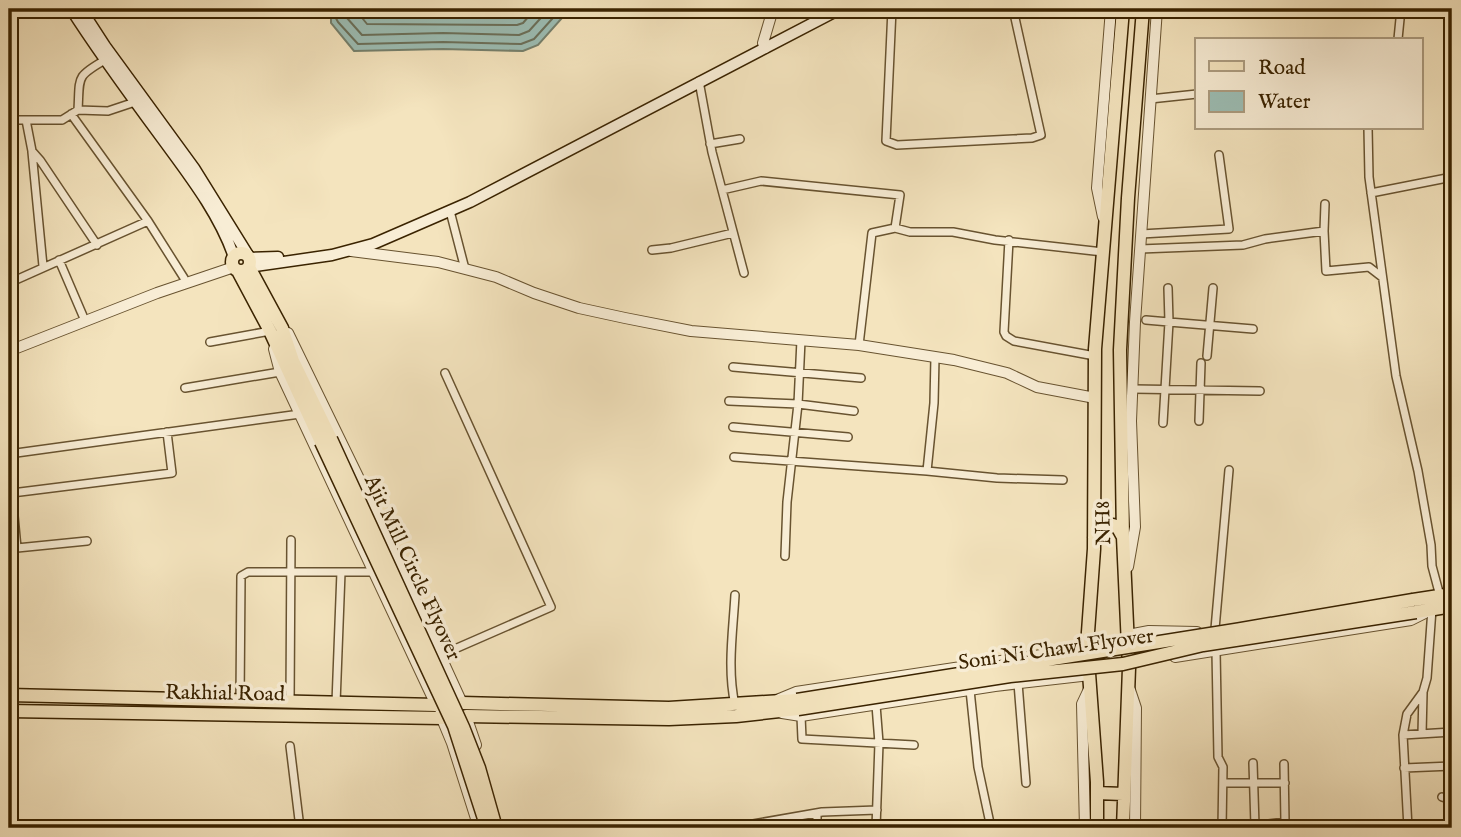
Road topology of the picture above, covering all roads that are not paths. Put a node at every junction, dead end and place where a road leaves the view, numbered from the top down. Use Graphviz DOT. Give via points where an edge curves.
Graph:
graph roads {
  1 [pos="71,9"];
  2 [pos="81,9"];
  3 [pos="773,9"];
  4 [pos="828,9"];
  5 [pos="839,9"];
  6 [pos="892,9"];
  7 [pos="1013,9"];
  8 [pos="1111,9"];
  9 [pos="1123,9"];
  10 [pos="1143,9"];
  11 [pos="1157,9"];
  12 [pos="1401,9"];
  13 [pos="1398,38"];
  14 [pos="764,45"];
  15 [pos="105,60"];
  16 [pos="699,81"];
  17 [pos="1195,93"];
  18 [pos="1150,99"];
  19 [pos="135,102"];
  20 [pos="74,112"];
  21 [pos="9,120"];
  22 [pos="26,120"];
  23 [pos="1368,130"];
  24 [pos="740,139"];
  25 [pos="710,144"];
  26 [pos="32,151"];
  27 [pos="1219,155"];
  28 [pos="1452,177"];
  29 [pos="722,190"];
  30 [pos="1371,192"];
  31 [pos="1325,204"];
  32 [pos="450,211"];
  33 [pos="1127,216"];
  34 [pos="1142,217"];
  35 [pos="148,221"];
  36 [pos="895,228"];
  37 [pos="1105,228"];
  38 [pos="1324,231"];
  39 [pos="733,233"];
  40 [pos="1141,234"];
  41 [pos="1009,240"];
  42 [pos="97,245"];
  43 [pos="346,249"];
  44 [pos="1140,249"];
  45 [pos="652,250"];
  46 [pos="1103,252"];
  47 [pos="60,260"];
  48 [pos="241,262"];
  49 [pos="43,266"];
  50 [pos="466,269"];
  51 [pos="744,274"];
  52 [pos="1382,277"];
  53 [pos="184,278"];
  54 [pos="9,283"];
  55 [pos="1168,288"];
  56 [pos="1213,288"];
  57 [pos="83,316"];
  58 [pos="1146,320"];
  59 [pos="1169,322"];
  60 [pos="1211,325"];
  61 [pos="1253,328"];
  62 [pos="276,329"];
  63 [pos="801,340"];
  64 [pos="211,342"];
  65 [pos="859,345"];
  66 [pos="9,348"];
  67 [pos="1096,356"];
  68 [pos="1207,356"];
  69 [pos="935,357"];
  70 [pos="1200,363"];
  71 [pos="733,367"];
  72 [pos="280,372"];
  73 [pos="445,373"];
  74 [pos="800,373"];
  75 [pos="861,378"];
  76 [pos="185,388"];
  77 [pos="1133,389"];
  78 [pos="1163,390"];
  79 [pos="1200,390"];
  80 [pos="1260,391"];
  81 [pos="1095,398"];
  82 [pos="729,401"];
  83 [pos="798,404"];
  84 [pos="855,411"];
  85 [pos="300,414"];
  86 [pos="1199,421"];
  87 [pos="1163,423"];
  88 [pos="733,427"];
  89 [pos="167,432"];
  90 [pos="796,432"];
  91 [pos="848,437"];
  92 [pos="326,441"];
  93 [pos="9,454"];
  94 [pos="734,457"];
  95 [pos="792,462"];
  96 [pos="9,463"];
  97 [pos="1229,470"];
  98 [pos="928,471"];
  99 [pos="1063,480"];
  100 [pos="12,493"];
  101 [pos="1094,537"];
  102 [pos="1123,537"];
  103 [pos="291,540"];
  104 [pos="87,541"];
  105 [pos="785,556"];
  106 [pos="292,572"];
  107 [pos="341,572"];
  108 [pos="374,572"];
  109 [pos="1126,579"];
  110 [pos="735,595"];
  111 [pos="1438,600"];
  112 [pos="1452,606"];
  113 [pos="1215,629"];
  114 [pos="1128,635"];
  115 [pos="1087,646"];
  116 [pos="1216,651"];
  117 [pos="441,655"];
  118 [pos="1129,668"];
  119 [pos="1090,681"];
  120 [pos="1018,683"];
  121 [pos="1128,683"];
  122 [pos="970,690"];
  123 [pos="1423,692"];
  124 [pos="9,695"];
  125 [pos="240,701"];
  126 [pos="289,702"];
  127 [pos="336,703"];
  128 [pos="462,703"];
  129 [pos="436,705"];
  130 [pos="735,705"];
  131 [pos="876,705"];
  132 [pos="769,707"];
  133 [pos="798,708"];
  134 [pos="9,711"];
  135 [pos="466,716"];
  136 [pos="442,718"];
  137 [pos="1452,732"];
  138 [pos="1422,734"];
  139 [pos="1403,735"];
  140 [pos="879,743"];
  141 [pos="914,745"];
  142 [pos="290,746"];
  143 [pos="1253,763"];
  144 [pos="1284,764"];
  145 [pos="1452,766"];
  146 [pos="1404,768"];
  147 [pos="1026,783"];
  148 [pos="1223,783"];
  149 [pos="1254,783"];
  150 [pos="1285,783"];
  151 [pos="1097,793"];
  152 [pos="1123,794"];
  153 [pos="1442,797"];
  154 [pos="1452,800"];
  155 [pos="877,810"];
  156 [pos="817,813"];
  157 [pos="1452,823"];
  158 [pos="1255,827"];
  159 [pos="300,828"];
  160 [pos="479,828"];
  161 [pos="487,828"];
  162 [pos="496,828"];
  163 [pos="502,828"];
  164 [pos="730,828"];
  165 [pos="817,828"];
  166 [pos="876,828"];
  167 [pos="991,828"];
  168 [pos="1085,828"];
  169 [pos="1097,828"];
  170 [pos="1123,828"];
  171 [pos="1135,828"];
  172 [pos="1222,828"];
  173 [pos="1237,828"];
  174 [pos="1408,828"];
  175 [pos="1449,828"];
  1 -- 15 [label="main road"];
  2 -- 48 [label="main road" via="194,168"];
  3 -- 14 [label="street"];
  4 -- 14 [label="main road"];
  5 -- 14 [label="main road"];
  6 -- 7 [label="street" via="886,141 897,145 1041,135"];
  8 -- 37 [label="street" via="1097,188"];
  9 -- 37 [label="main road, NH8"];
  10 -- 33 [label="main road, NH8"];
  11 -- 18 [label="street"];
  12 -- 13 [label="street"];
  14 -- 16 [label="main road"];
  14 -- 43 [label="main road" via="468,198"];
  15 -- 19 [label="main road"];
  15 -- 20 [label="street" via="85,71 78,82"];
  16 -- 25 [label="street"];
  16 -- 32 [label="main road"];
  17 -- 18 [label="street"];
  18 -- 34 [label="street"];
  19 -- 20 [label="street" via="108,111"];
  19 -- 48 [label="main road" via="206,202"];
  20 -- 22 [label="street" via="62,120"];
  20 -- 35 [label="street"];
  21 -- 22 [label="street"];
  22 -- 26 [label="street"];
  23 -- 30 [label="street"];
  24 -- 25 [label="street"];
  25 -- 29 [label="street"];
  26 -- 42 [label="street"];
  26 -- 49 [label="street"];
  27 -- 40 [label="street" via="1228,229"];
  28 -- 30 [label="street"];
  29 -- 36 [label="street" via="761,181 900,195"];
  29 -- 39 [label="street"];
  30 -- 52 [label="street"];
  31 -- 38 [label="street"];
  32 -- 43 [label="main road" via="373,244"];
  32 -- 50 [label="street"];
  33 -- 34 [label="street"];
  33 -- 102 [label="main road, NH8" via="1120,350"];
  34 -- 40 [label="street"];
  35 -- 42 [label="street"];
  35 -- 53 [label="street"];
  36 -- 41 [label="street"];
  36 -- 65 [label="street" via="872,233"];
  37 -- 46 [label="main road, NH8"];
  38 -- 44 [label="street" via="1243,245"];
  38 -- 52 [label="street" via="1326,271 1369,267"];
  39 -- 45 [label="street"];
  39 -- 51 [label="street"];
  40 -- 44 [label="street"];
  41 -- 46 [label="street"];
  41 -- 67 [label="street" via="1006,336"];
  42 -- 47 [label="street"];
  43 -- 48 [label="main road"];
  43 -- 50 [label="street"];
  44 -- 77 [label="street"];
  46 -- 67 [label="main road, NH8"];
  47 -- 49 [label="street"];
  47 -- 57 [label="street"];
  48 -- 53 [label="street"];
  48 -- 62 [label="main road, Ajit Mill Circle Flyover"];
  48 -- 66 [label="street"];
  49 -- 54 [label="street"];
  50 -- 63 [label="street" via="579,308 625,318 691,331"];
  52 -- 111 [label="street"];
  53 -- 57 [label="street"];
  55 -- 59 [label="street"];
  56 -- 60 [label="street"];
  57 -- 66 [label="street"];
  58 -- 59 [label="street"];
  59 -- 60 [label="street"];
  59 -- 78 [label="street"];
  60 -- 61 [label="street"];
  60 -- 68 [label="street"];
  62 -- 64 [label="street"];
  62 -- 72 [label="street"];
  62 -- 92 [label="main road, Ajit Mill Circle Flyover"];
  62 -- 117 [label="street" via="289,334 304,362"];
  63 -- 65 [label="street"];
  63 -- 74 [label="street"];
  65 -- 69 [label="street"];
  67 -- 81 [label="main road, NH8"];
  69 -- 81 [label="street" via="1007,373 1068,395"];
  69 -- 98 [label="street"];
  70 -- 79 [label="street"];
  71 -- 74 [label="street"];
  72 -- 76 [label="street"];
  72 -- 85 [label="street"];
  73 -- 117 [label="street" via="551,607"];
  74 -- 75 [label="street"];
  74 -- 83 [label="street"];
  77 -- 78 [label="street"];
  77 -- 109 [label="street" via="1135,527"];
  78 -- 79 [label="street"];
  78 -- 87 [label="street"];
  79 -- 80 [label="street"];
  79 -- 86 [label="street"];
  81 -- 101 [label="main road, NH8"];
  82 -- 83 [label="street"];
  83 -- 84 [label="street"];
  83 -- 90 [label="street"];
  85 -- 89 [label="street"];
  85 -- 108 [label="street"];
  88 -- 90 [label="street"];
  89 -- 93 [label="street"];
  89 -- 100 [label="street" via="172,472"];
  90 -- 91 [label="street"];
  90 -- 95 [label="street"];
  92 -- 161 [label="main road, Ajit Mill Circle Flyover, bridge" via="454,726"];
  92 -- 162 [label="main road, Ajit Mill Circle Flyover, bridge" via="458,715"];
  94 -- 95 [label="street"];
  95 -- 98 [label="street"];
  95 -- 105 [label="street"];
  96 -- 100 [label="street"];
  97 -- 113 [label="street"];
  98 -- 99 [label="street"];
  100 -- 104 [label="street" via="17,548"];
  101 -- 102 [label="main road" via="1099,529 1113,525"];
  101 -- 115 [label="main road, NH8"];
  102 -- 109 [label="main road, NH8"];
  103 -- 106 [label="street"];
  106 -- 107 [label="street"];
  106 -- 125 [label="street" via="248,572 242,576"];
  106 -- 126 [label="street"];
  107 -- 108 [label="street"];
  107 -- 127 [label="street"];
  108 -- 129 [label="street"];
  109 -- 114 [label="main road, NH8"];
  110 -- 130 [label="street"];
  111 -- 112 [label="main road, Soni Ni Chawl Flyover"];
  111 -- 113 [label="street" via="1413,594"];
  111 -- 116 [label="street" via="1411,620"];
  111 -- 123 [label="street"];
  111 -- 133 [label="main road, Soni Ni Chawl Flyover, bridge" via="1123,664"];
  113 -- 114 [label="street"];
  114 -- 118 [label="main road, NH8"];
  115 -- 119 [label="main road, NH8"];
  115 -- 132 [label="street" via="796,692"];
  116 -- 118 [label="street"];
  116 -- 148 [label="street" via="1218,757"];
  117 -- 128 [label="street"];
  118 -- 121 [label="main road, NH8"];
  119 -- 120 [label="street"];
  119 -- 151 [label="main road, NH8"];
  119 -- 168 [label="street" via="1082,704"];
  120 -- 122 [label="street"];
  120 -- 147 [label="street"];
  121 -- 152 [label="main road, NH8"];
  121 -- 171 [label="street" via="1136,708"];
  122 -- 131 [label="street"];
  122 -- 167 [label="street" via="978,767"];
  123 -- 138 [label="street"];
  123 -- 139 [label="street" via="1407,714"];
  124 -- 125 [label="main road, Rakhial Road"];
  125 -- 126 [label="main road, Rakhial Road"];
  126 -- 127 [label="main road, Rakhial Road"];
  127 -- 129 [label="main road, Rakhial Road"];
  128 -- 129 [label="street"];
  128 -- 130 [label="main road"];
  128 -- 135 [label="street"];
  129 -- 136 [label="street"];
  130 -- 132 [label="main road"];
  131 -- 133 [label="street"];
  131 -- 140 [label="street"];
  132 -- 133 [label="main road, Soni Ni Chawl Flyover"];
  132 -- 135 [label="main road" via="736,716 669,719"];
  133 -- 140 [label="street" via="802,739"];
  134 -- 136 [label="main road, Rakhial Road"];
  135 -- 136 [label="street"];
  135 -- 163 [label="street"];
  136 -- 160 [label="street"];
  137 -- 138 [label="street"];
  138 -- 139 [label="street"];
  139 -- 146 [label="street"];
  140 -- 141 [label="street"];
  140 -- 155 [label="street"];
  142 -- 159 [label="street"];
  143 -- 149 [label="street"];
  144 -- 150 [label="street"];
  145 -- 146 [label="street"];
  146 -- 174 [label="street"];
  148 -- 149 [label="street"];
  148 -- 172 [label="street"];
  149 -- 150 [label="street"];
  149 -- 158 [label="street"];
  150 -- 158 [label="street" via="1285,822"];
  151 -- 152 [label="main road"];
  151 -- 169 [label="main road, NH8"];
  152 -- 170 [label="main road, NH8"];
  153 -- 154 [label="street"];
  155 -- 156 [label="street"];
  155 -- 166 [label="street"];
  156 -- 164 [label="street"];
  156 -- 165 [label="street"];
  157 -- 175 [label="street"];
  158 -- 173 [label="street"];
}
